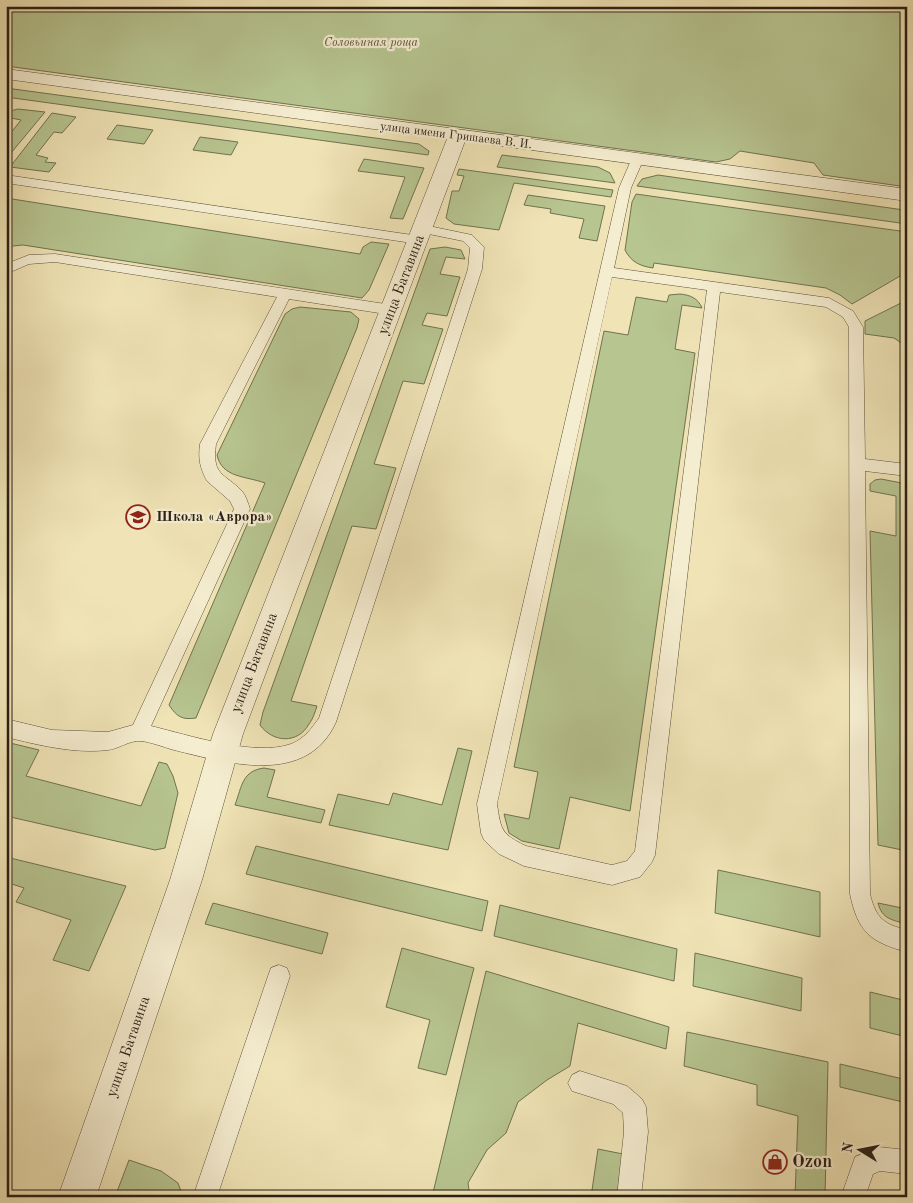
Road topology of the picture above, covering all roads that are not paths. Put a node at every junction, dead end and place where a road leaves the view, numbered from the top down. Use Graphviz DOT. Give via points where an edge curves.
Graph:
graph roads {
  1 [pos="6,74"];
  2 [pos="458,136"];
  3 [pos="638,158"];
  4 [pos="6,179"];
  5 [pos="907,195"];
  6 [pos="421,234"];
  7 [pos="6,270"];
  8 [pos="608,272"];
  9 [pos="714,288"];
  10 [pos="285,294"];
  11 [pos="392,310"];
  12 [pos="858,464"];
  13 [pos="907,470"];
  14 [pos="6,728"];
  15 [pos="139,732"];
  16 [pos="222,753"];
  17 [pos="907,941"];
  18 [pos="279,976"];
  19 [pos="580,1083"];
  20 [pos="907,1162"];
  21 [pos="77,1197"];
  22 [pos="205,1197"];
  23 [pos="629,1197"];
  24 [pos="853,1197"];
  1 -- 2 [label="street, улица имени Гришаева В. И."];
  2 -- 3 [label="street, улица имени Гришаева В. И."];
  2 -- 6 [label="street, улица Батавина"];
  3 -- 5 [label="street, улица имени Гришаева В. И."];
  3 -- 8 [label="lane" via="625,188"];
  4 -- 6 [label="lane"];
  6 -- 11 [label="street, улица Батавина"];
  6 -- 16 [label="lane" via="467,238 477,247 475,269 328,722 315,739 298,751 275,757"];
  7 -- 10 [label="lane" via="17,262 32,258 55,258"];
  8 -- 9 [label="lane"];
  8 -- 9 [label="lane" via="487,804 491,833 506,847 524,856 612,875 633,870 644,854"];
  9 -- 12 [label="lane" via="829,303 848,314 856,327"];
  10 -- 11 [label="lane"];
  10 -- 15 [label="lane" via="208,444 206,460 213,477 237,497 242,509"];
  11 -- 16 [label="street, улица Батавина"];
  12 -- 13 [label="lane"];
  12 -- 17 [label="lane" via="860,894 872,927 886,936"];
  14 -- 15 [label="lane" via="52,739 108,741"];
  15 -- 16 [label="lane"];
  16 -- 21 [label="street, улица Батавина" via="186,880"];
  18 -- 22 [label="lane"];
  19 -- 23 [label="lane" via="619,1094 634,1107 636,1132"];
  20 -- 24 [label="lane" via="880,1158 864,1166"];
}
